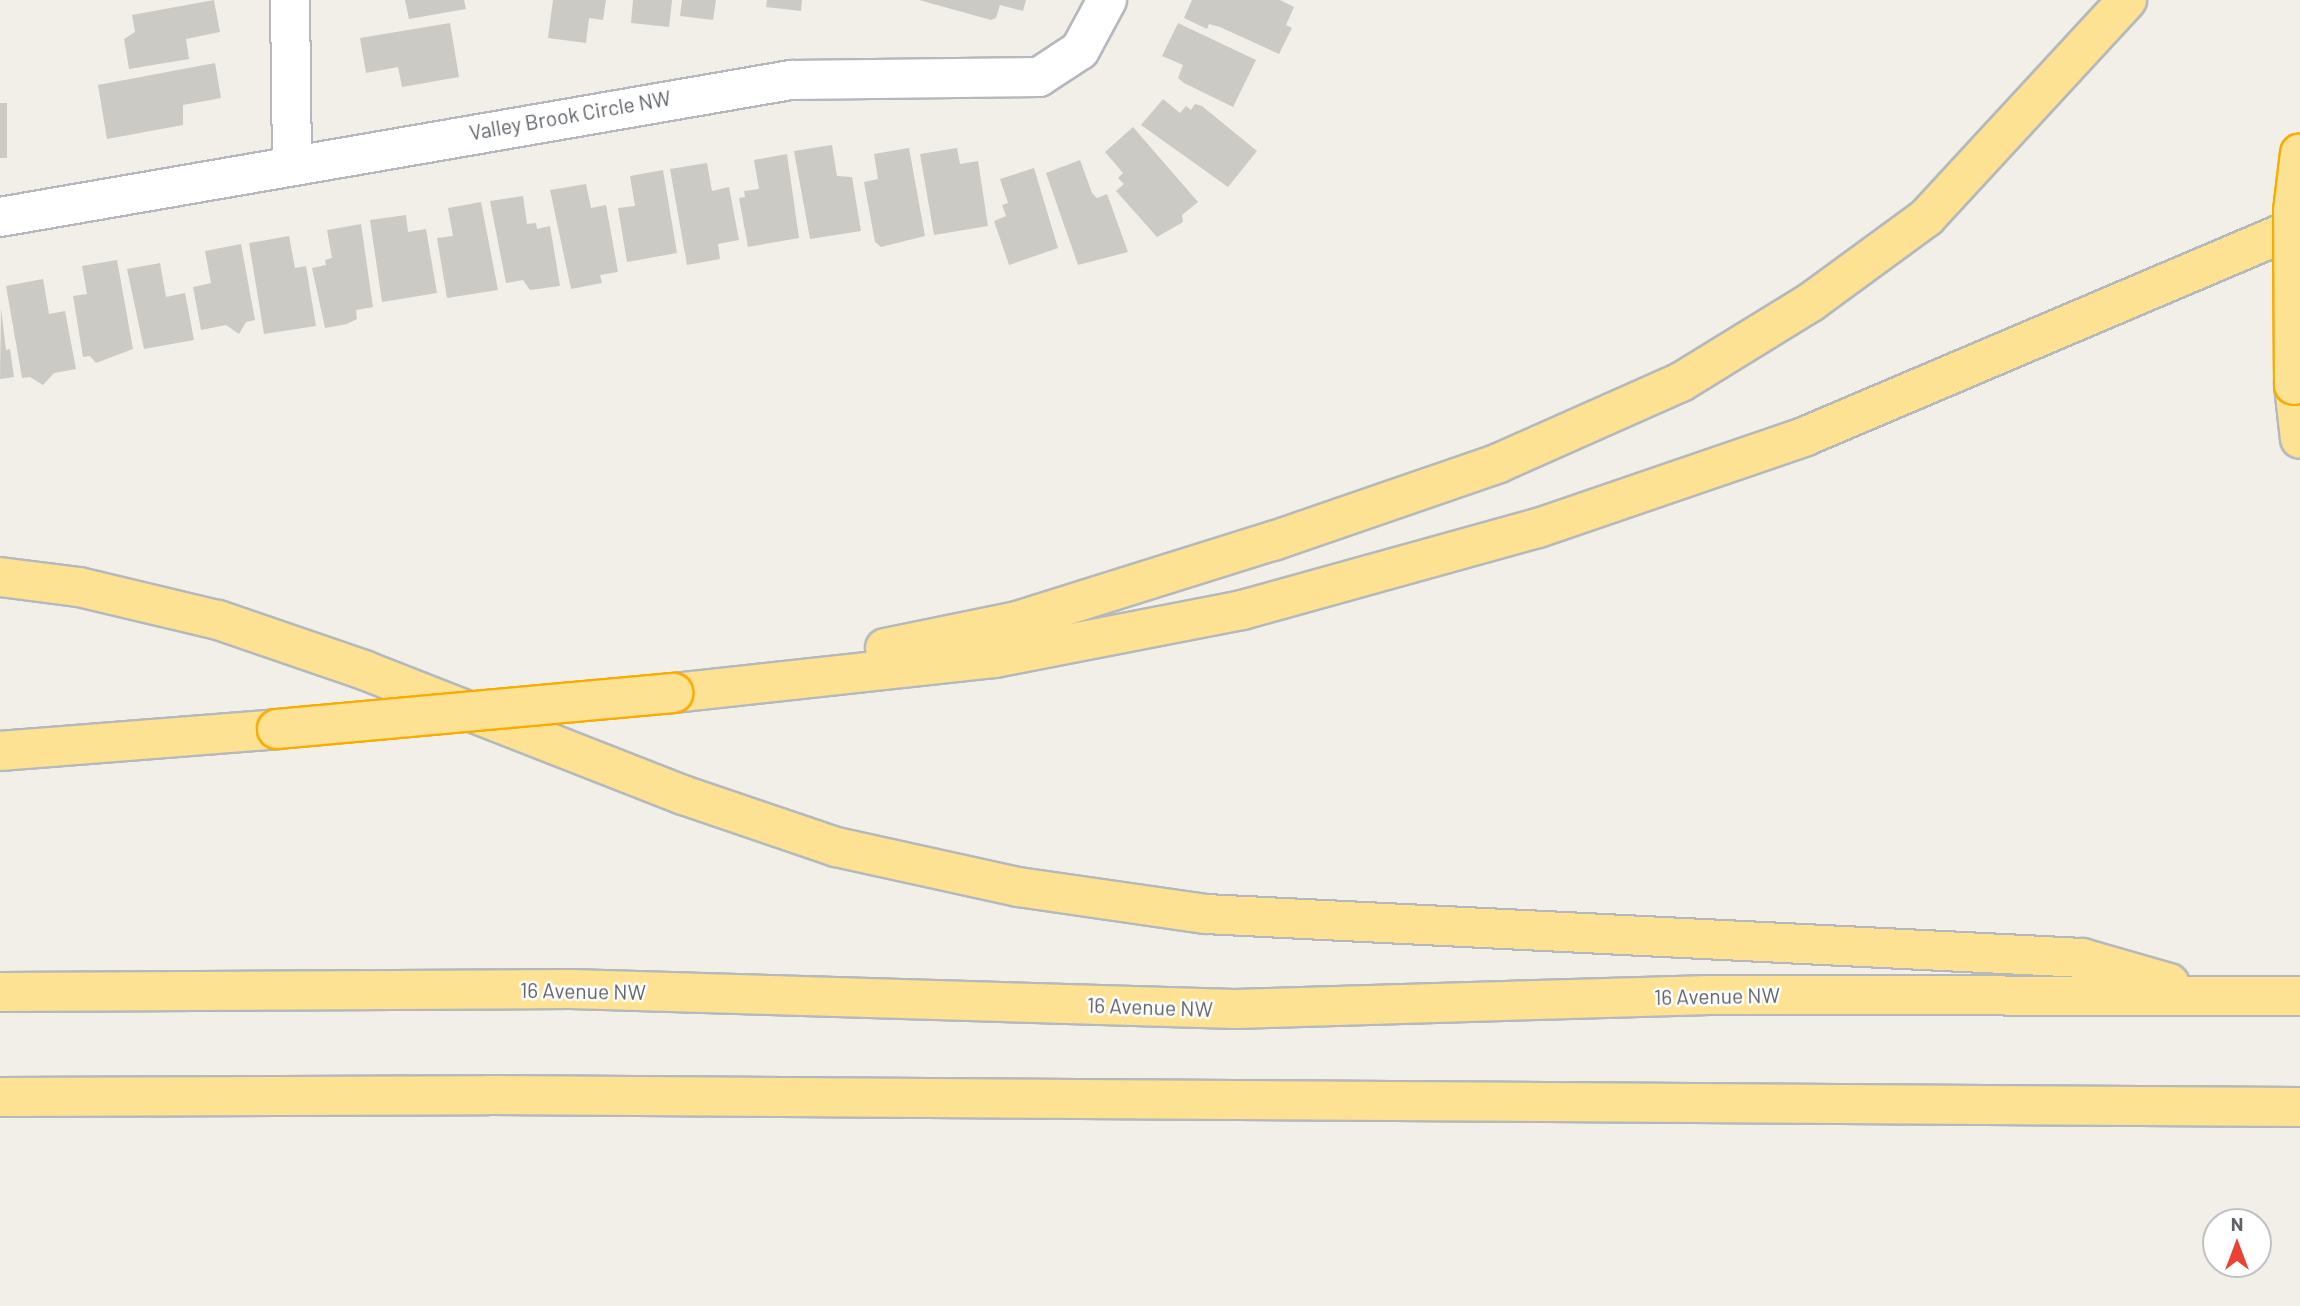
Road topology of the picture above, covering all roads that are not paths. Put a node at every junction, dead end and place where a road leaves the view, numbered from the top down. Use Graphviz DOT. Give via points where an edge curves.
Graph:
graph roads {
  1 [pos="290,0"];
  2 [pos="1107,0"];
  3 [pos="2127,0"];
  4 [pos="2300,153"];
  5 [pos="292,164"];
  6 [pos="0,217"];
  7 [pos="2300,226"];
  8 [pos="2300,439"];
  9 [pos="0,577"];
  10 [pos="673,693"];
  11 [pos="0,751"];
  12 [pos="0,992"];
  13 [pos="2215,995"];
  14 [pos="2300,996"];
  15 [pos="0,1097"];
  16 [pos="2300,1107"];
  1 -- 5 [label="street"];
  2 -- 5 [label="street, Valley Brook Circle NW" via="1080,50 1039,77 791,80"];
  3 -- 10 [label="highway" via="1927,217 1811,302 1681,382 1499,463 1273,541 1030,617"];
  4 -- 8 [label="highway, bridge" via="2293,211 2294,385"];
  5 -- 6 [label="street, Valley Brook Circle NW"];
  7 -- 10 [label="highway" via="1806,436 1538,528 1241,610 1009,655"];
  9 -- 13 [label="highway" via="91,589 218,620 364,670 683,795 836,847 1018,887 1205,914 2082,958"];
  10 -- 11 [label="highway, bridge"];
  12 -- 13 [label="highway, 16 Avenue NW" via="571,989 1235,1009 1710,995"];
  13 -- 14 [label="highway, 16 Avenue NW"];
  15 -- 16 [label="highway" via="502,1095"];
}
